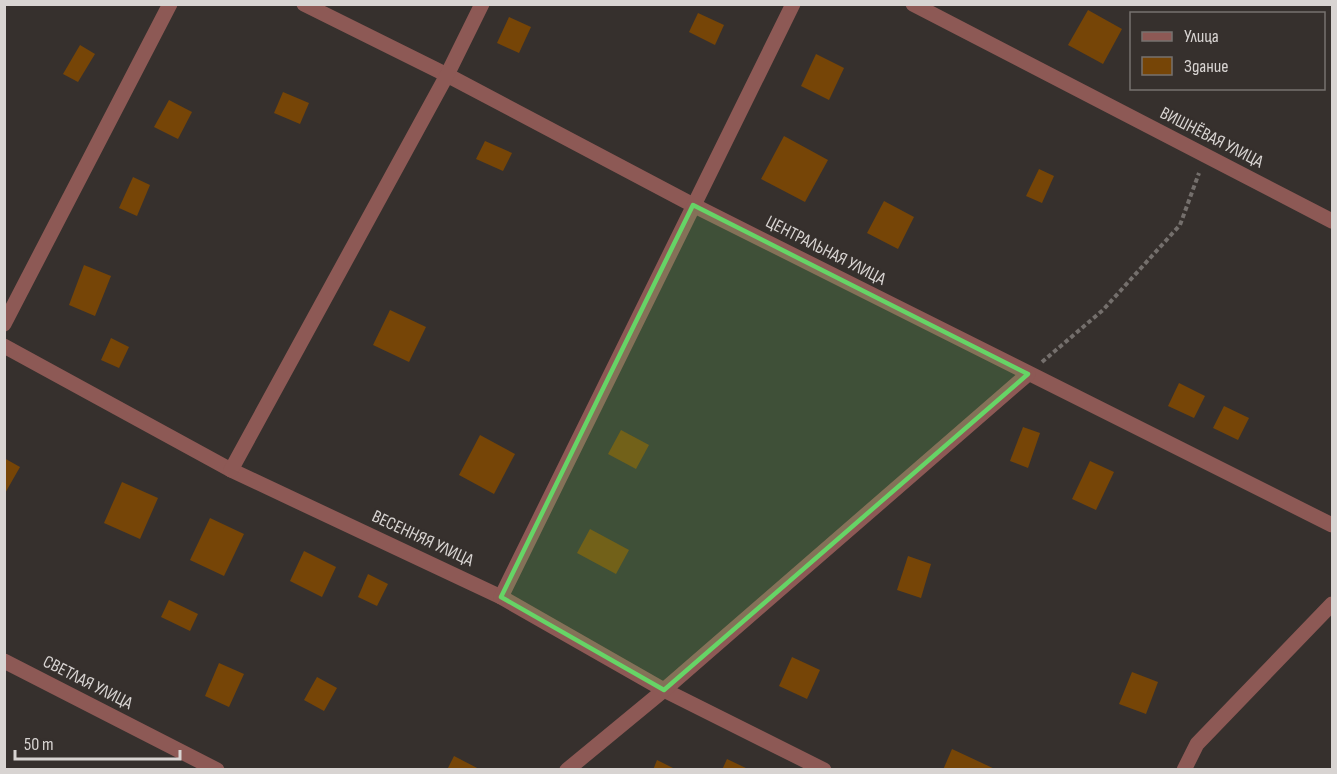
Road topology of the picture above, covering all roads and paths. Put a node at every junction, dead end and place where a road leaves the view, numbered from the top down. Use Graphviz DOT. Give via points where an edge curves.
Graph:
graph roads {
  1 [pos="170,4"];
  2 [pos="304,4"];
  3 [pos="482,4"];
  4 [pos="793,4"];
  5 [pos="913,4"];
  6 [pos="447,75"];
  7 [pos="1205,155"];
  8 [pos="693,205"];
  9 [pos="1332,221"];
  10 [pos="4,324"];
  11 [pos="4,346"];
  12 [pos="1028,374"];
  13 [pos="231,470"];
  14 [pos="1332,525"];
  15 [pos="501,597"];
  16 [pos="1332,604"];
  17 [pos="4,661"];
  18 [pos="664,690"];
  19 [pos="217,770"];
  20 [pos="567,770"];
  21 [pos="824,770"];
  22 [pos="1184,770"];
  1 -- 10 [label="street"];
  2 -- 6 [label="street, ЦЕНТРАЛЬНАЯ УЛИЦА"];
  3 -- 6 [label="street"];
  4 -- 8 [label="street"];
  5 -- 7 [label="street, ВИШНЁВАЯ УЛИЦА"];
  6 -- 8 [label="street, ЦЕНТРАЛЬНАЯ УЛИЦА"];
  6 -- 13 [label="street"];
  7 -- 9 [label="street, ВИШНЁВАЯ УЛИЦА"];
  7 -- 12 [label="path" via="1180,225 1103,309"];
  8 -- 12 [label="street, ЦЕНТРАЛЬНАЯ УЛИЦА"];
  8 -- 15 [label="street"];
  11 -- 13 [label="street, ВЕСЕННЯЯ УЛИЦА"];
  12 -- 14 [label="street, ЦЕНТРАЛЬНАЯ УЛИЦА"];
  12 -- 18 [label="street"];
  13 -- 15 [label="street, ВЕСЕННЯЯ УЛИЦА"];
  15 -- 18 [label="street, ВЕСЕННЯЯ УЛИЦА"];
  16 -- 22 [label="street" via="1197,744"];
  17 -- 19 [label="street, СВЕТЛАЯ УЛИЦА"];
  18 -- 20 [label="street"];
  18 -- 21 [label="street, ВЕСЕННЯЯ УЛИЦА"];
}
